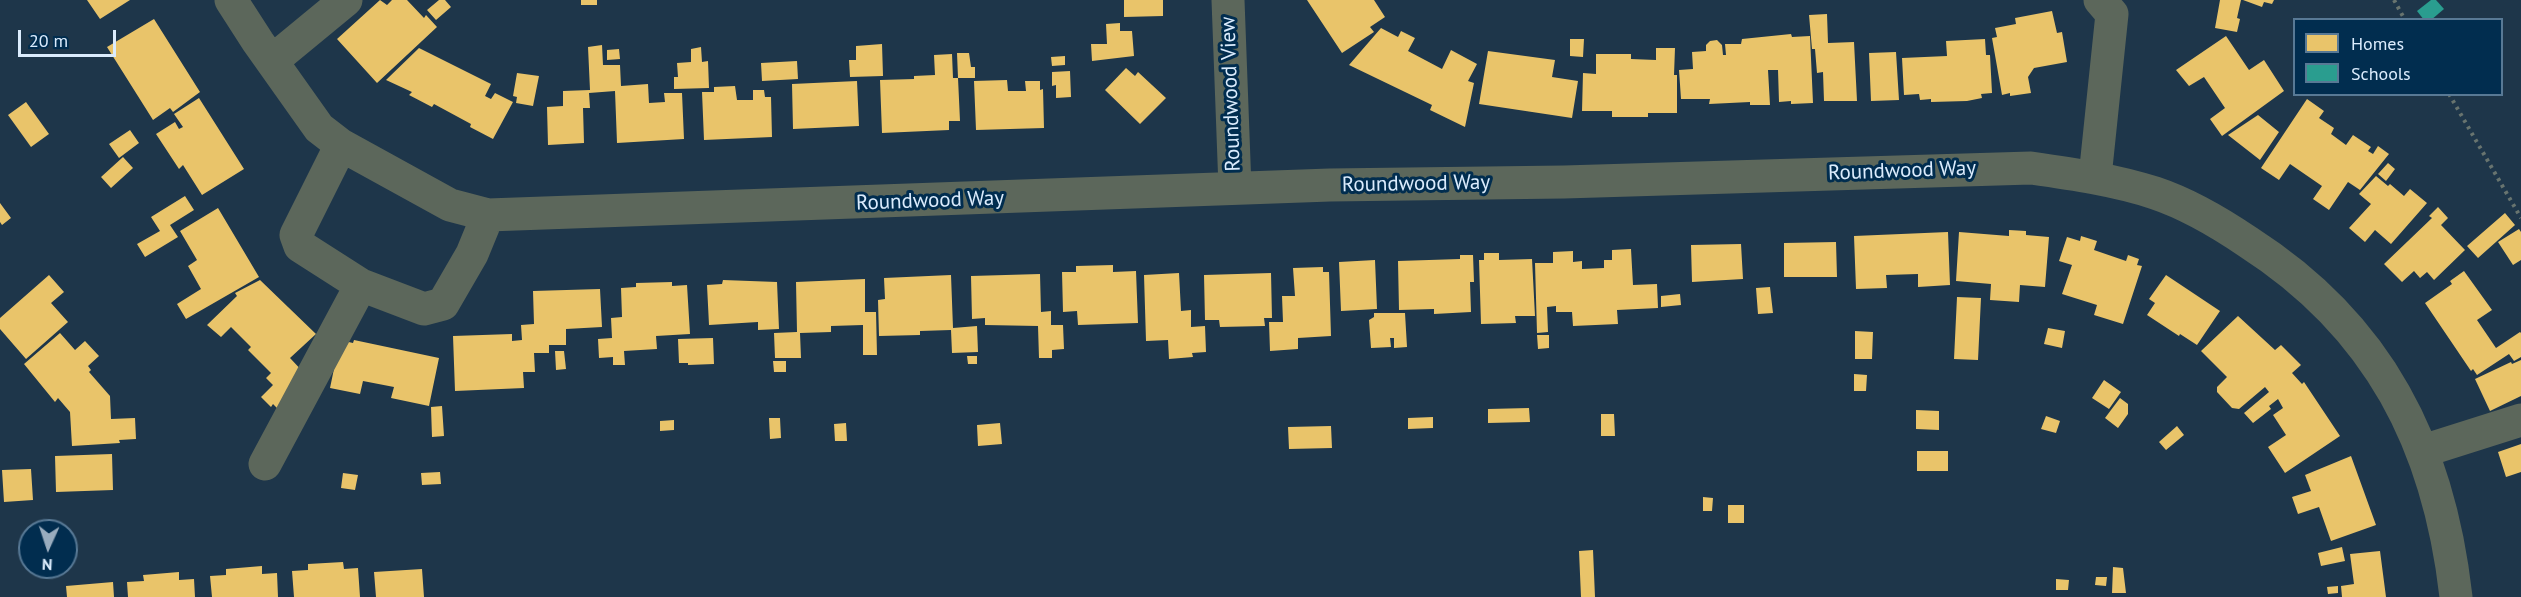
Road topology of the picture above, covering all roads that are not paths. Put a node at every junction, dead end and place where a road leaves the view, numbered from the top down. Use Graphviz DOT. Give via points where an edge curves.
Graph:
graph roads {
  1 [pos="231,0"];
  2 [pos="346,0"];
  3 [pos="1228,0"];
  4 [pos="2110,5"];
  5 [pos="272,61"];
  6 [pos="341,145"];
  7 [pos="2095,177"];
  8 [pos="1235,188"];
  9 [pos="488,215"];
  10 [pos="361,285"];
  11 [pos="2521,420"];
  12 [pos="2423,451"];
  13 [pos="266,464"];
  14 [pos="2456,597"];
  1 -- 5 [label="street, Roundwood Way"];
  2 -- 5 [label="street"];
  3 -- 8 [label="street, Roundwood View"];
  4 -- 7 [label="street"];
  5 -- 6 [label="street, Roundwood Way" via="319,128"];
  6 -- 9 [label="street, Roundwood Way" via="450,205"];
  6 -- 10 [label="street" via="296,235 300,246"];
  7 -- 8 [label="street, Roundwood Way" via="2031,168"];
  7 -- 12 [label="street, Roundwood Way" via="2157,194 2220,224 2280,262 2369,352 2401,403"];
  8 -- 9 [label="street, Roundwood Way"];
  9 -- 10 [label="street" via="472,254 443,304 424,309"];
  10 -- 13 [label="street"];
  11 -- 12 [label="street"];
  12 -- 14 [label="street, Roundwood Way" via="2440,503"];
}
